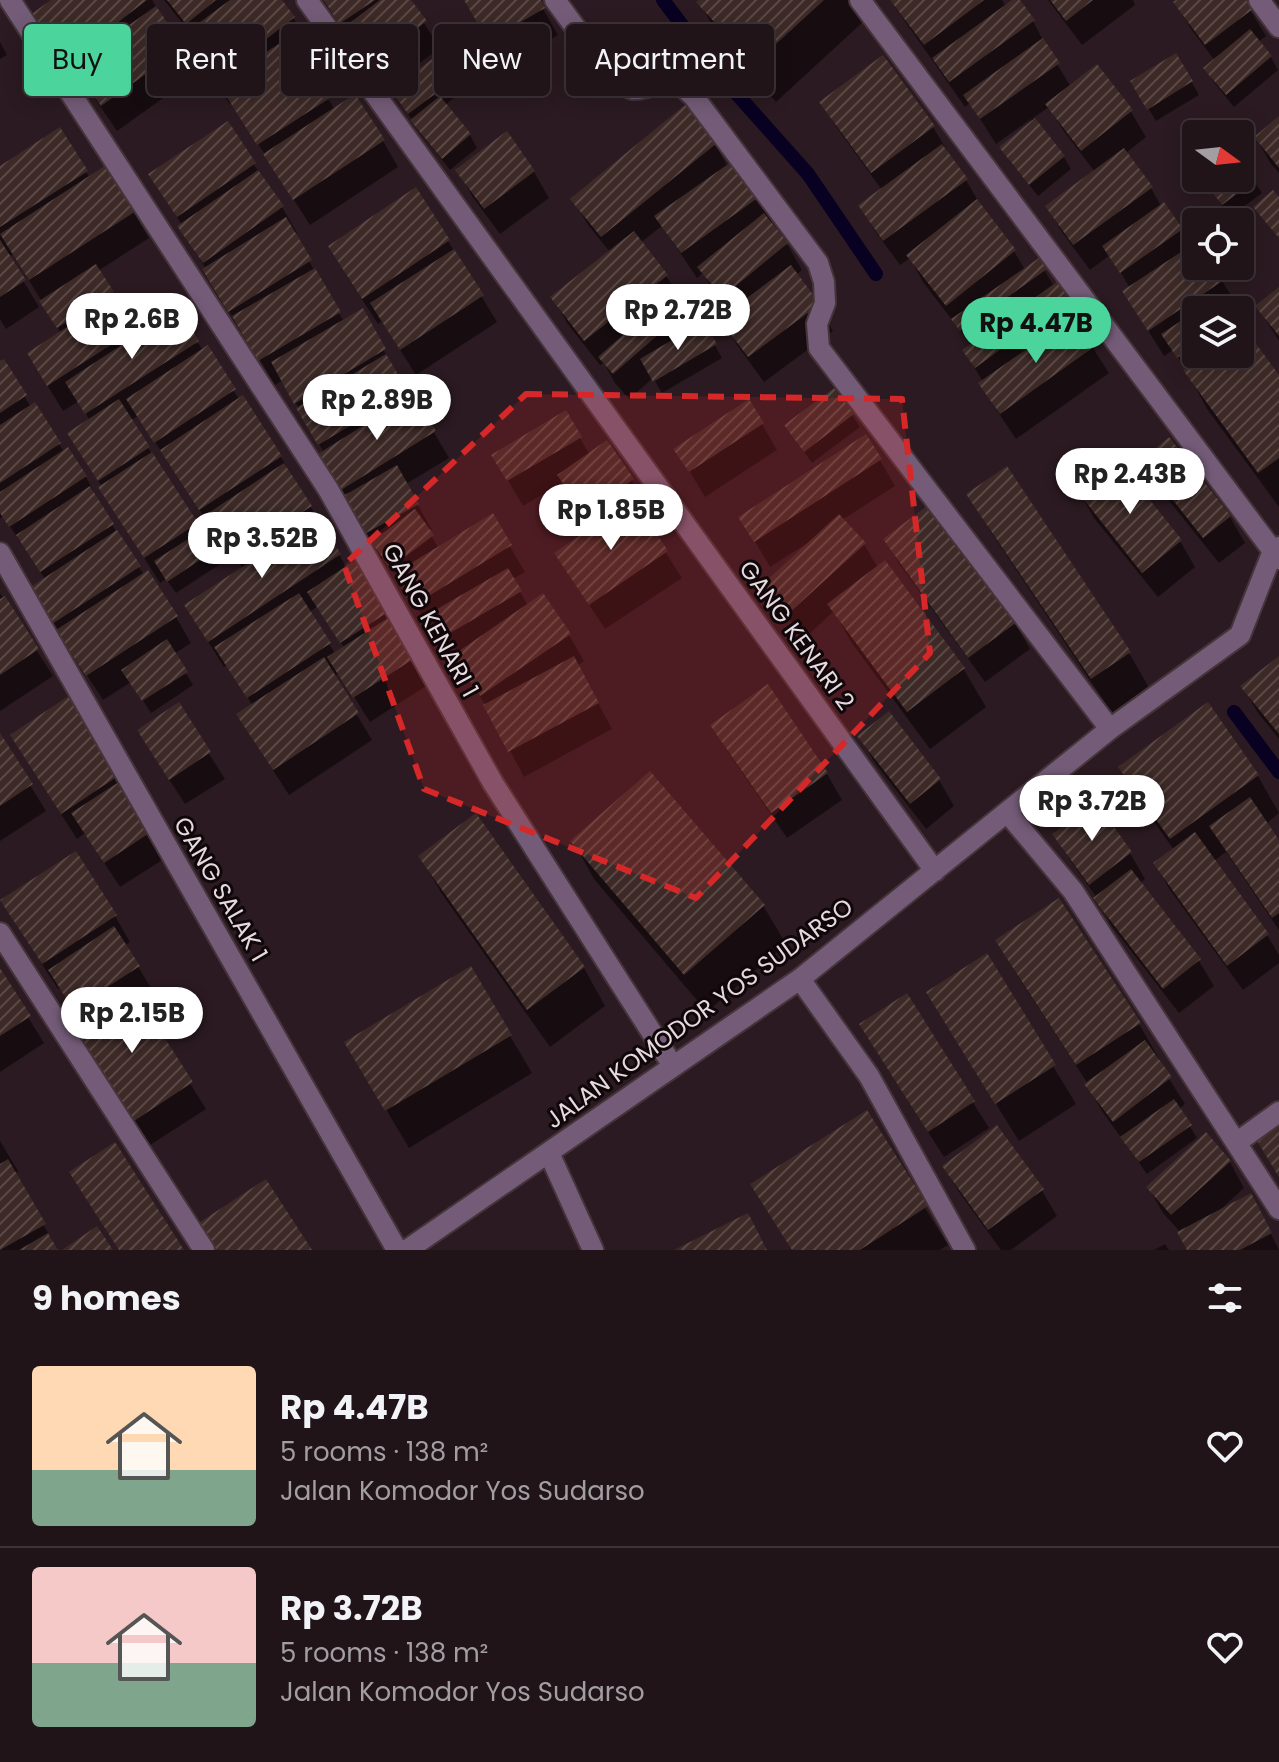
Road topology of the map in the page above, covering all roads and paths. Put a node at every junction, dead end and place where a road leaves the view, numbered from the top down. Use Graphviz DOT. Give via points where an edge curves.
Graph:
graph roads {
  1 [pos="10,0"];
  2 [pos="307,0"];
  3 [pos="555,0"];
  4 [pos="860,0"];
  5 [pos="1259,0"];
  6 [pos="1279,27"];
  7 [pos="1277,552"];
  8 [pos="0,553"];
  9 [pos="1110,729"];
  10 [pos="1007,812"];
  11 [pos="935,871"];
  12 [pos="0,933"];
  13 [pos="800,979"];
  14 [pos="673,1066"];
  15 [pos="1279,1112"];
  16 [pos="1236,1143"];
  17 [pos="549,1153"];
  18 [pos="1279,1209"];
  19 [pos="204,1250"];
  20 [pos="397,1250"];
  21 [pos="407,1250"];
  22 [pos="593,1250"];
  23 [pos="965,1250"];
  1 -- 14 [label="street, GANG KENARI 1" via="328,489 493,783"];
  2 -- 11 [label="street, GANG KENARI 2"];
  3 -- 9 [label="street" via="626,87 669,80 694,97 818,263 825,303 817,324 819,348"];
  4 -- 7 [label="street"];
  5 -- 6 [label="street"];
  7 -- 9 [label="street, JALAN KOMODOR YOS SUDARSO" via="1240,635"];
  8 -- 20 [label="street, GANG SALAK 1"];
  9 -- 10 [label="street, JALAN KOMODOR YOS SUDARSO"];
  10 -- 11 [label="street, JALAN KOMODOR YOS SUDARSO"];
  10 -- 16 [label="street" via="1073,891"];
  11 -- 13 [label="street, JALAN KOMODOR YOS SUDARSO"];
  12 -- 19 [label="street"];
  13 -- 14 [label="street, JALAN KOMODOR YOS SUDARSO"];
  13 -- 23 [label="street" via="869,1076"];
  14 -- 17 [label="street, JALAN KOMODOR YOS SUDARSO"];
  15 -- 16 [label="street"];
  16 -- 18 [label="street"];
  17 -- 21 [label="street, JALAN KOMODOR YOS SUDARSO"];
  17 -- 22 [label="street"];
}
